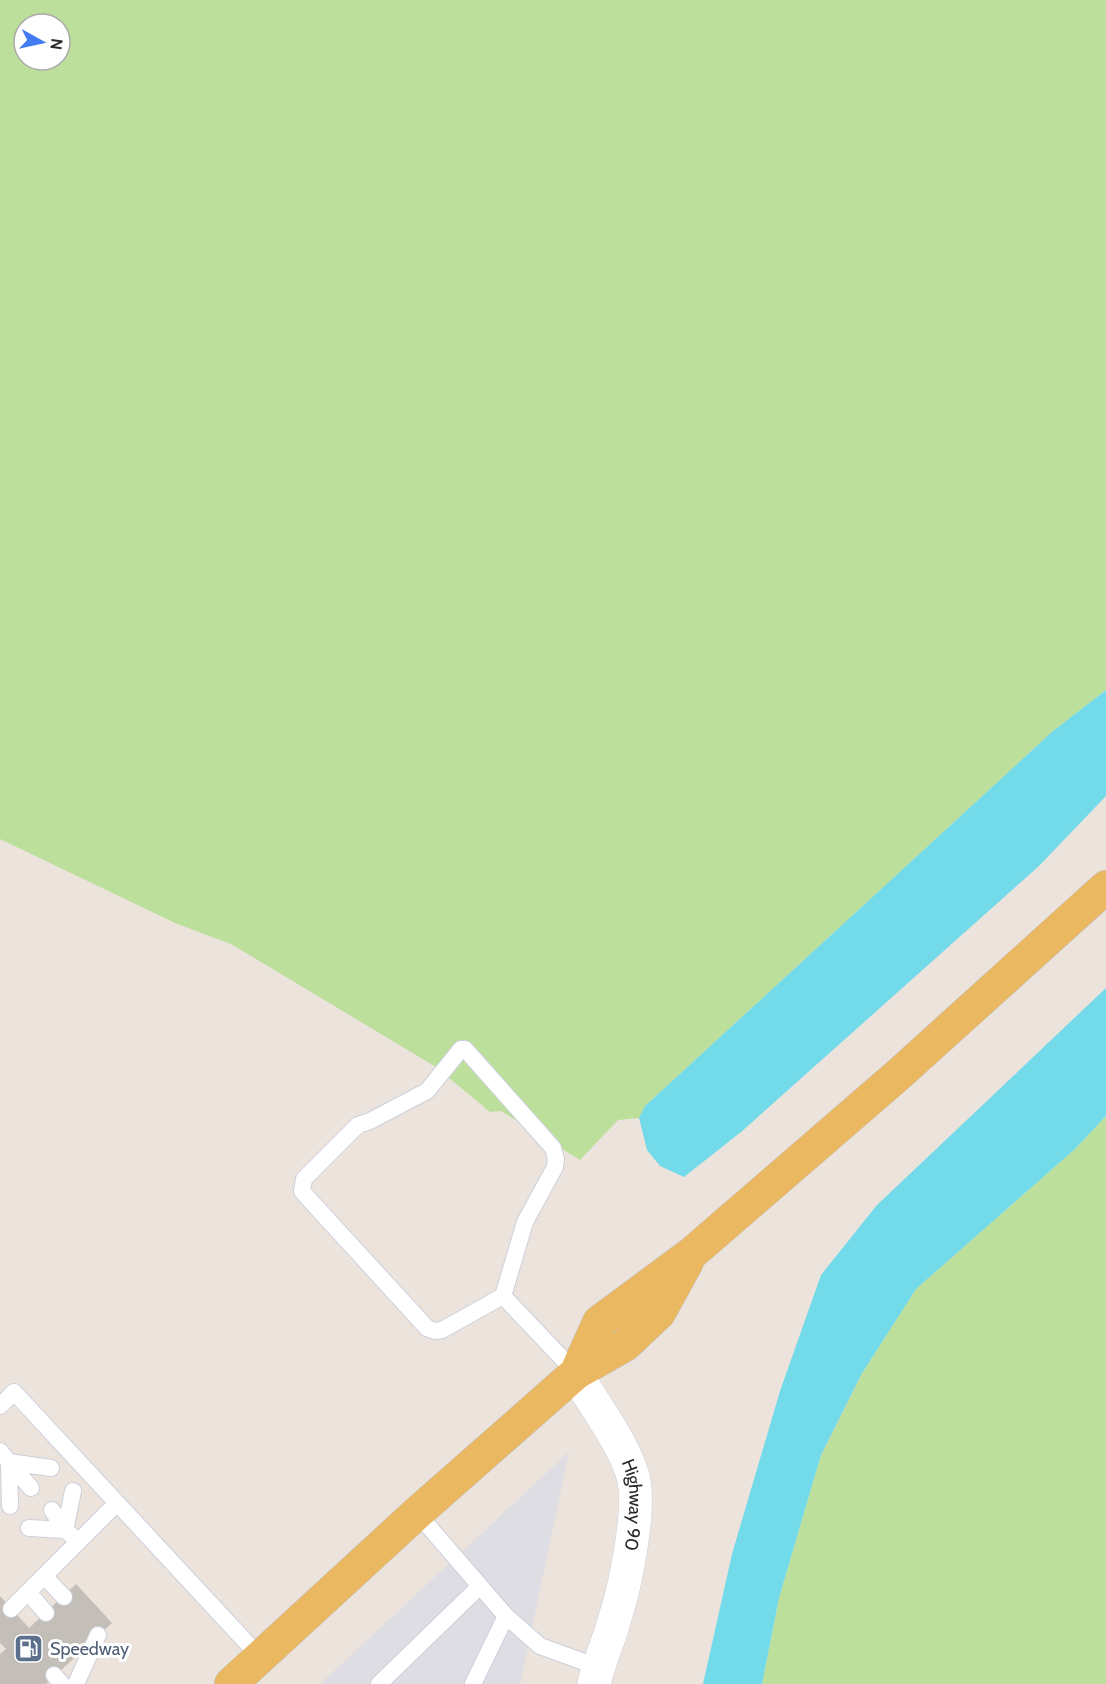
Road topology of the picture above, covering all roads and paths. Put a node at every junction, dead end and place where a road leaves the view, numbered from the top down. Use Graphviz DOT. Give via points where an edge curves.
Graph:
graph roads {
  1 [pos="1106,887"];
  2 [pos="502,1296"];
  3 [pos="576,1373"];
  4 [pos="0,1406"];
  5 [pos="4,1456"];
  6 [pos="51,1468"];
  7 [pos="31,1488"];
  8 [pos="73,1491"];
  9 [pos="117,1503"];
  10 [pos="10,1506"];
  11 [pos="51,1510"];
  12 [pos="417,1513"];
  13 [pos="29,1528"];
  14 [pos="65,1530"];
  15 [pos="78,1541"];
  16 [pos="44,1576"];
  17 [pos="480,1586"];
  18 [pos="28,1592"];
  19 [pos="64,1597"];
  20 [pos="11,1609"];
  21 [pos="46,1613"];
  22 [pos="506,1616"];
  23 [pos="98,1635"];
  24 [pos="246,1675"];
  25 [pos="596,1676"];
  26 [pos="76,1684"];
  27 [pos="379,1684"];
  28 [pos="473,1684"];
  1 -- 3 [label="main road" via="898,1075 691,1254 659,1313 625,1345"];
  2 -- 2 [label="lane" via="442,1330 427,1328 302,1191 304,1179 358,1125 427,1091 461,1049 556,1153 555,1167 525,1222"];
  2 -- 3 [label="lane"];
  3 -- 12 [label="main road"];
  3 -- 25 [label="main road, Highway 90" via="623,1450 633,1476 635,1514 629,1558 616,1617"];
  4 -- 9 [label="lane" via="14,1392"];
  5 -- 6 [label="lane"];
  5 -- 7 [label="lane"];
  5 -- 10 [label="lane"];
  8 -- 14 [label="lane"];
  9 -- 15 [label="lane"];
  9 -- 24 [label="lane"];
  11 -- 14 [label="lane"];
  12 -- 17 [label="lane"];
  12 -- 24 [label="main road"];
  13 -- 14 [label="lane"];
  14 -- 15 [label="lane"];
  15 -- 16 [label="lane"];
  16 -- 18 [label="lane"];
  16 -- 19 [label="lane"];
  17 -- 22 [label="lane"];
  17 -- 27 [label="lane"];
  18 -- 20 [label="lane"];
  18 -- 21 [label="lane"];
  22 -- 25 [label="lane" via="540,1646"];
  22 -- 28 [label="lane"];
  23 -- 26 [label="lane" via="84,1656"];
}
